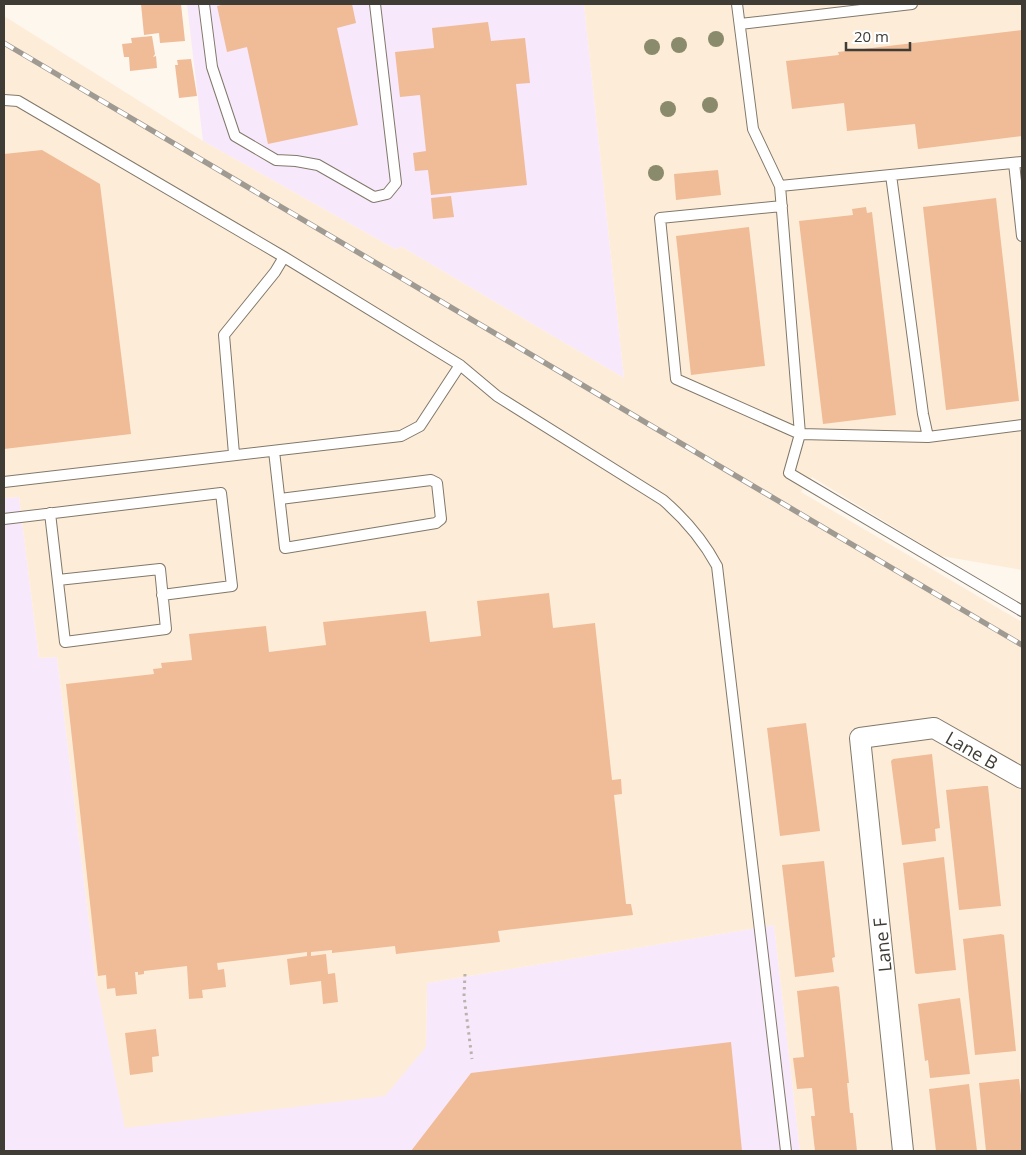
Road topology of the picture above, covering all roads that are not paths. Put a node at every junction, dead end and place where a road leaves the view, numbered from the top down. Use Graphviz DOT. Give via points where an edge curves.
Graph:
graph roads {
  1 [pos="204,4"];
  2 [pos="375,4"];
  3 [pos="737,4"];
  4 [pos="912,4"];
  5 [pos="740,24"];
  6 [pos="4,100"];
  7 [pos="1018,162"];
  8 [pos="891,175"];
  9 [pos="780,186"];
  10 [pos="782,206"];
  11 [pos="1022,236"];
  12 [pos="284,257"];
  13 [pos="460,365"];
  14 [pos="1022,425"];
  15 [pos="800,434"];
  16 [pos="928,437"];
  17 [pos="274,451"];
  18 [pos="234,454"];
  19 [pos="4,482"];
  20 [pos="280,499"];
  21 [pos="50,513"];
  22 [pos="4,519"];
  23 [pos="58,580"];
  24 [pos="162,595"];
  25 [pos="1022,611"];
  26 [pos="860,738"];
  27 [pos="1022,778"];
  28 [pos="786,1151"];
  29 [pos="903,1151"];
  1 -- 2 [label="lane" via="212,67 235,136 276,160 296,160 318,166 374,198 386,194 396,183"];
  3 -- 5 [label="lane"];
  4 -- 5 [label="lane"];
  5 -- 9 [label="lane" via="753,129"];
  6 -- 12 [label="lane" via="18,101"];
  7 -- 8 [label="lane"];
  7 -- 11 [label="lane"];
  8 -- 9 [label="lane"];
  8 -- 16 [label="lane"];
  9 -- 10 [label="lane"];
  10 -- 15 [label="lane"];
  10 -- 15 [label="lane" via="660,218 676,378"];
  12 -- 13 [label="lane"];
  12 -- 18 [label="lane" via="224,335"];
  13 -- 17 [label="lane" via="420,426 401,436"];
  13 -- 28 [label="lane" via="497,396 663,500 682,516 717,566"];
  14 -- 16 [label="lane"];
  15 -- 16 [label="lane"];
  15 -- 25 [label="lane" via="789,473"];
  17 -- 18 [label="lane"];
  17 -- 20 [label="lane"];
  18 -- 19 [label="lane"];
  20 -- 20 [label="lane" via="285,548 436,524 441,519 437,483 431,480"];
  21 -- 22 [label="lane"];
  21 -- 23 [label="lane"];
  21 -- 24 [label="lane" via="221,493 232,586"];
  23 -- 24 [label="lane" via="160,568"];
  23 -- 24 [label="lane" via="65,642 166,629"];
  26 -- 27 [label="street, Lane B" via="934,728"];
  26 -- 29 [label="street, Lane F"];
}
